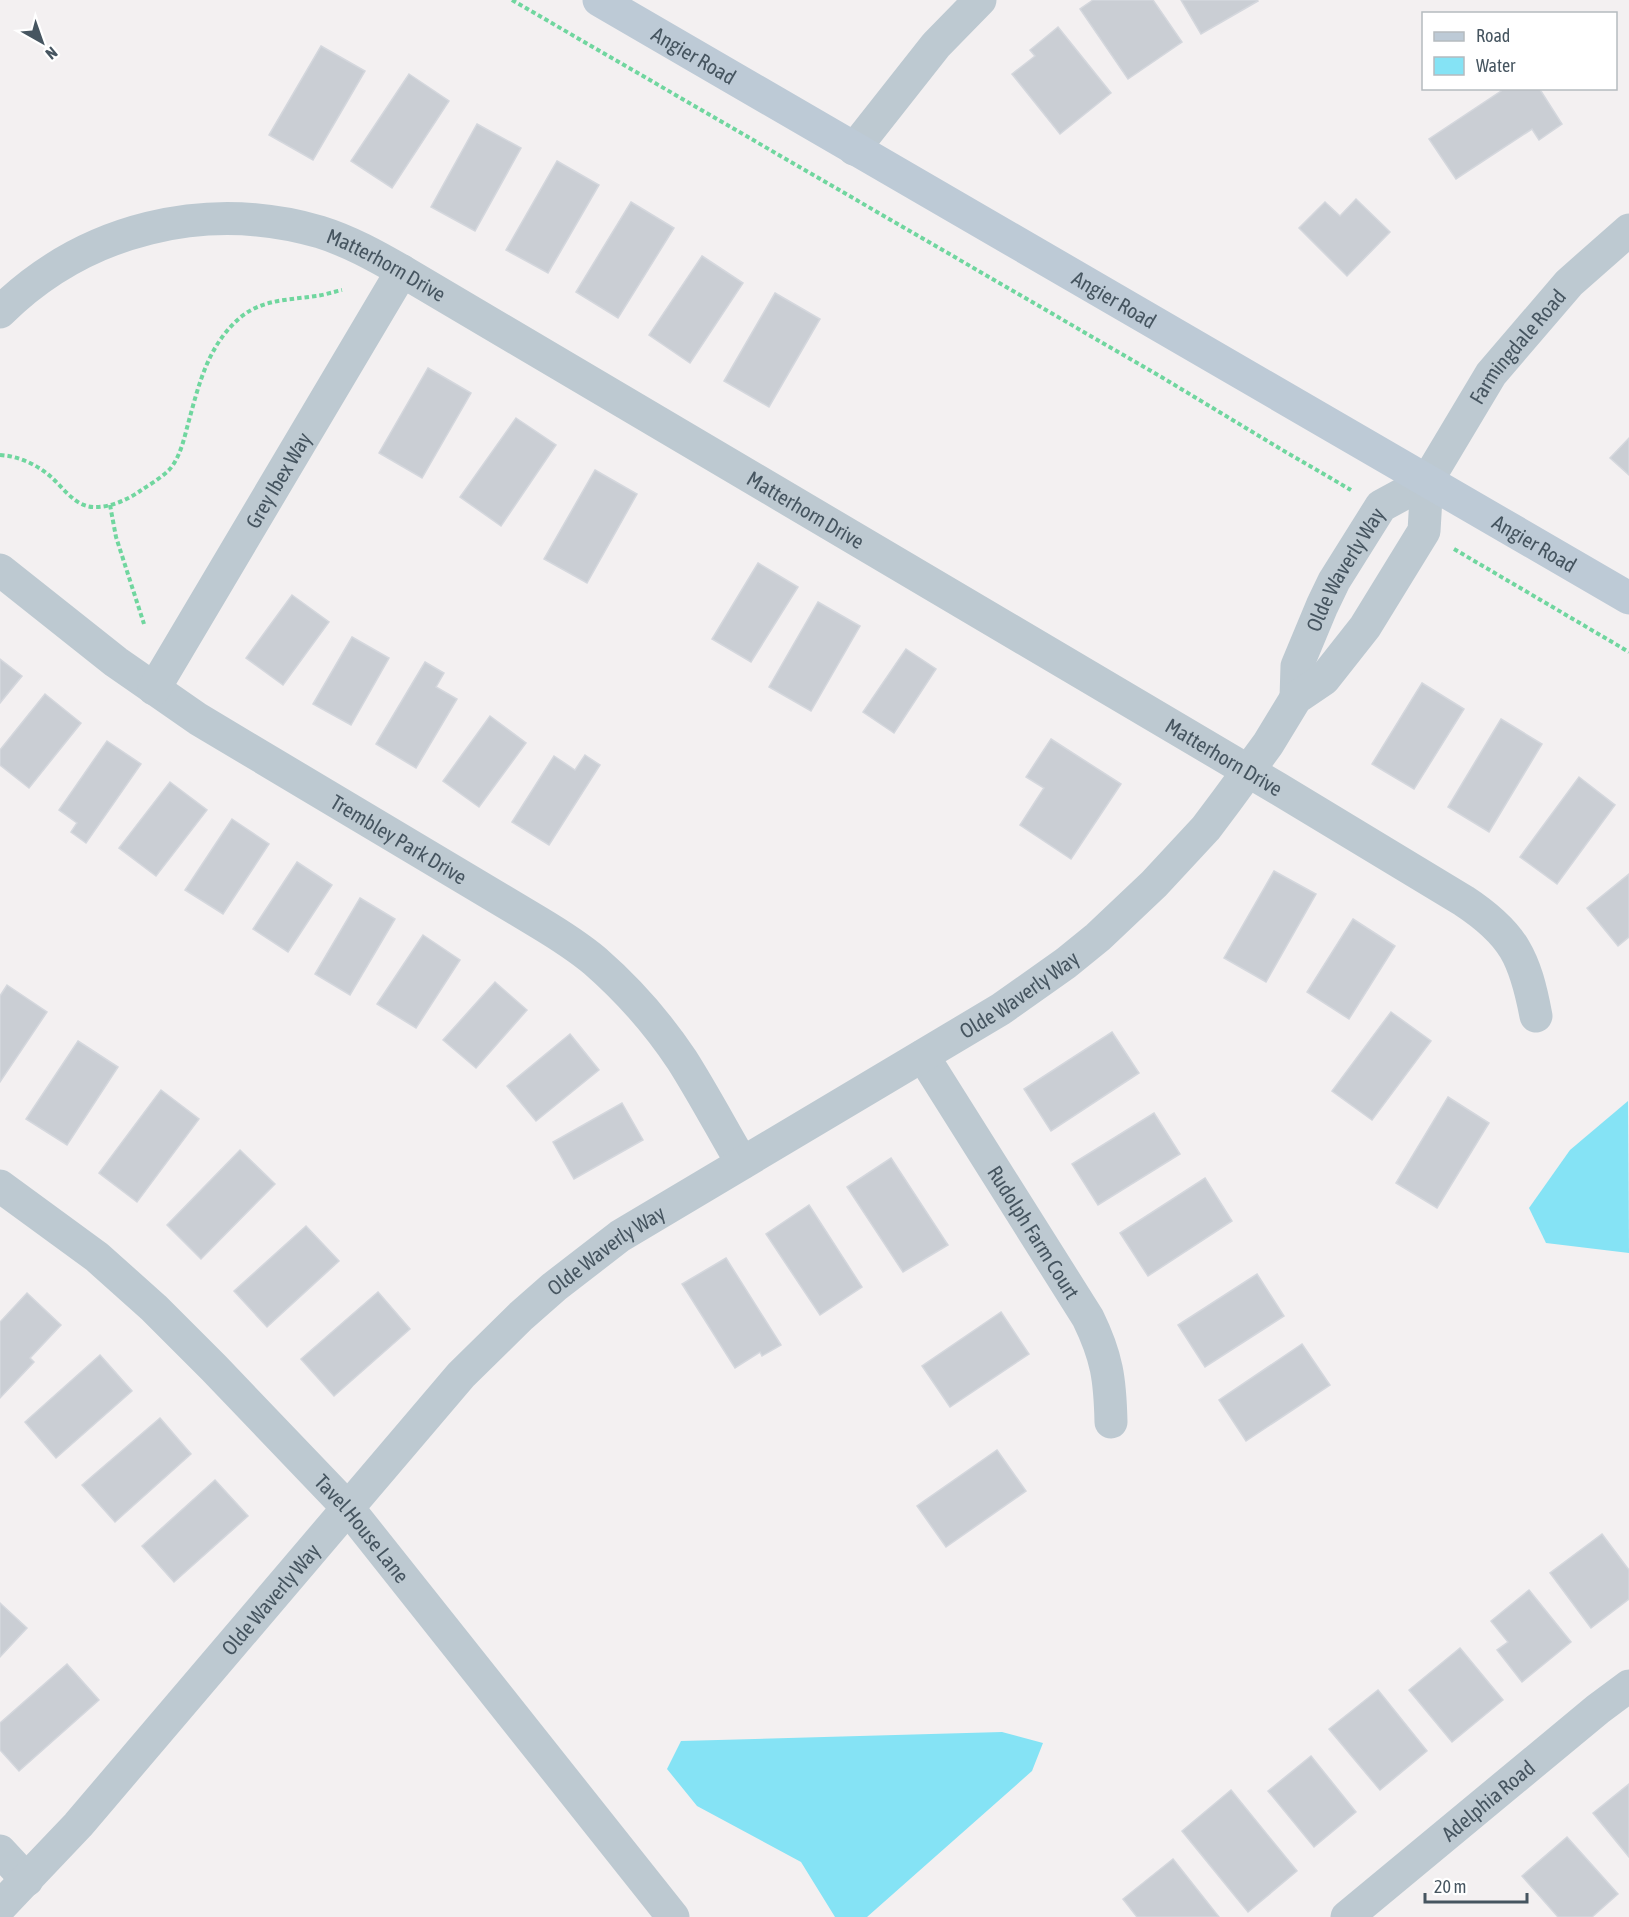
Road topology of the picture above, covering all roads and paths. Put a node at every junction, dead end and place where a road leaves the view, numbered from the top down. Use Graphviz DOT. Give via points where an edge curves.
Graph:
graph roads {
  1 [pos="512,0"];
  2 [pos="599,0"];
  3 [pos="980,0"];
  4 [pos="854,148"];
  5 [pos="1629,230"];
  6 [pos="402,271"];
  7 [pos="342,290"];
  8 [pos="0,312"];
  9 [pos="0,455"];
  10 [pos="1427,481"];
  11 [pos="1353,490"];
  12 [pos="110,505"];
  13 [pos="1451,547"];
  14 [pos="0,570"];
  15 [pos="1629,598"];
  16 [pos="144,624"];
  17 [pos="1629,652"];
  18 [pos="154,689"];
  19 [pos="1296,698"];
  20 [pos="1248,772"];
  21 [pos="1536,1016"];
  22 [pos="923,1056"];
  23 [pos="742,1163"];
  24 [pos="0,1186"];
  25 [pos="1111,1422"];
  26 [pos="348,1508"];
  27 [pos="1629,1686"];
  28 [pos="0,1851"];
  29 [pos="27,1880"];
  30 [pos="0,1907"];
  31 [pos="673,1917"];
  32 [pos="1347,1917"];
  1 -- 11 [label="path"];
  2 -- 4 [label="street, Angier Road"];
  3 -- 4 [label="street" via="936,45"];
  4 -- 10 [label="street, Angier Road"];
  5 -- 10 [label="street, Farmingdale Road" via="1569,283 1491,374"];
  6 -- 8 [label="street, Matterhorn Drive" via="321,232 255,220 182,221 118,236 88,250 56,267"];
  6 -- 18 [label="street, Grey Ibex Way"];
  6 -- 20 [label="street, Matterhorn Drive"];
  7 -- 12 [label="path" via="287,298 243,315 209,357 184,438 169,469 135,494"];
  9 -- 12 [label="path" via="36,466 82,504"];
  10 -- 15 [label="street, Angier Road"];
  10 -- 19 [label="street, Olde Waverly Way" via="1424,531 1380,604 1324,679"];
  10 -- 19 [label="street, Olde Waverly Way" via="1381,507 1334,581 1297,666"];
  12 -- 16 [label="path" via="119,548"];
  13 -- 17 [label="path"];
  14 -- 18 [label="street, Trembley Park Drive"];
  18 -- 23 [label="street, Trembley Park Drive" via="568,940 594,960 662,1032"];
  19 -- 20 [label="street, Olde Waverly Way"];
  20 -- 21 [label="street, Matterhorn Drive" via="1486,916 1519,956 1529,980"];
  20 -- 22 [label="street, Olde Waverly Way" via="1183,854 1098,937 1035,986"];
  22 -- 23 [label="street, Olde Waverly Way"];
  22 -- 25 [label="street, Rudolph Farm Court" via="1088,1318 1107,1367"];
  23 -- 26 [label="street, Olde Waverly Way" via="621,1236 521,1316 461,1375"];
  24 -- 26 [label="street, Tavel House Lane" via="97,1257 154,1308"];
  26 -- 29 [label="street, Olde Waverly Way" via="78,1826"];
  26 -- 31 [label="street, Tavel House Lane"];
  27 -- 32 [label="street, Adelphia Road"];
  28 -- 29 [label="street"];
  29 -- 30 [label="street, Olde Waverly Way"];
}
